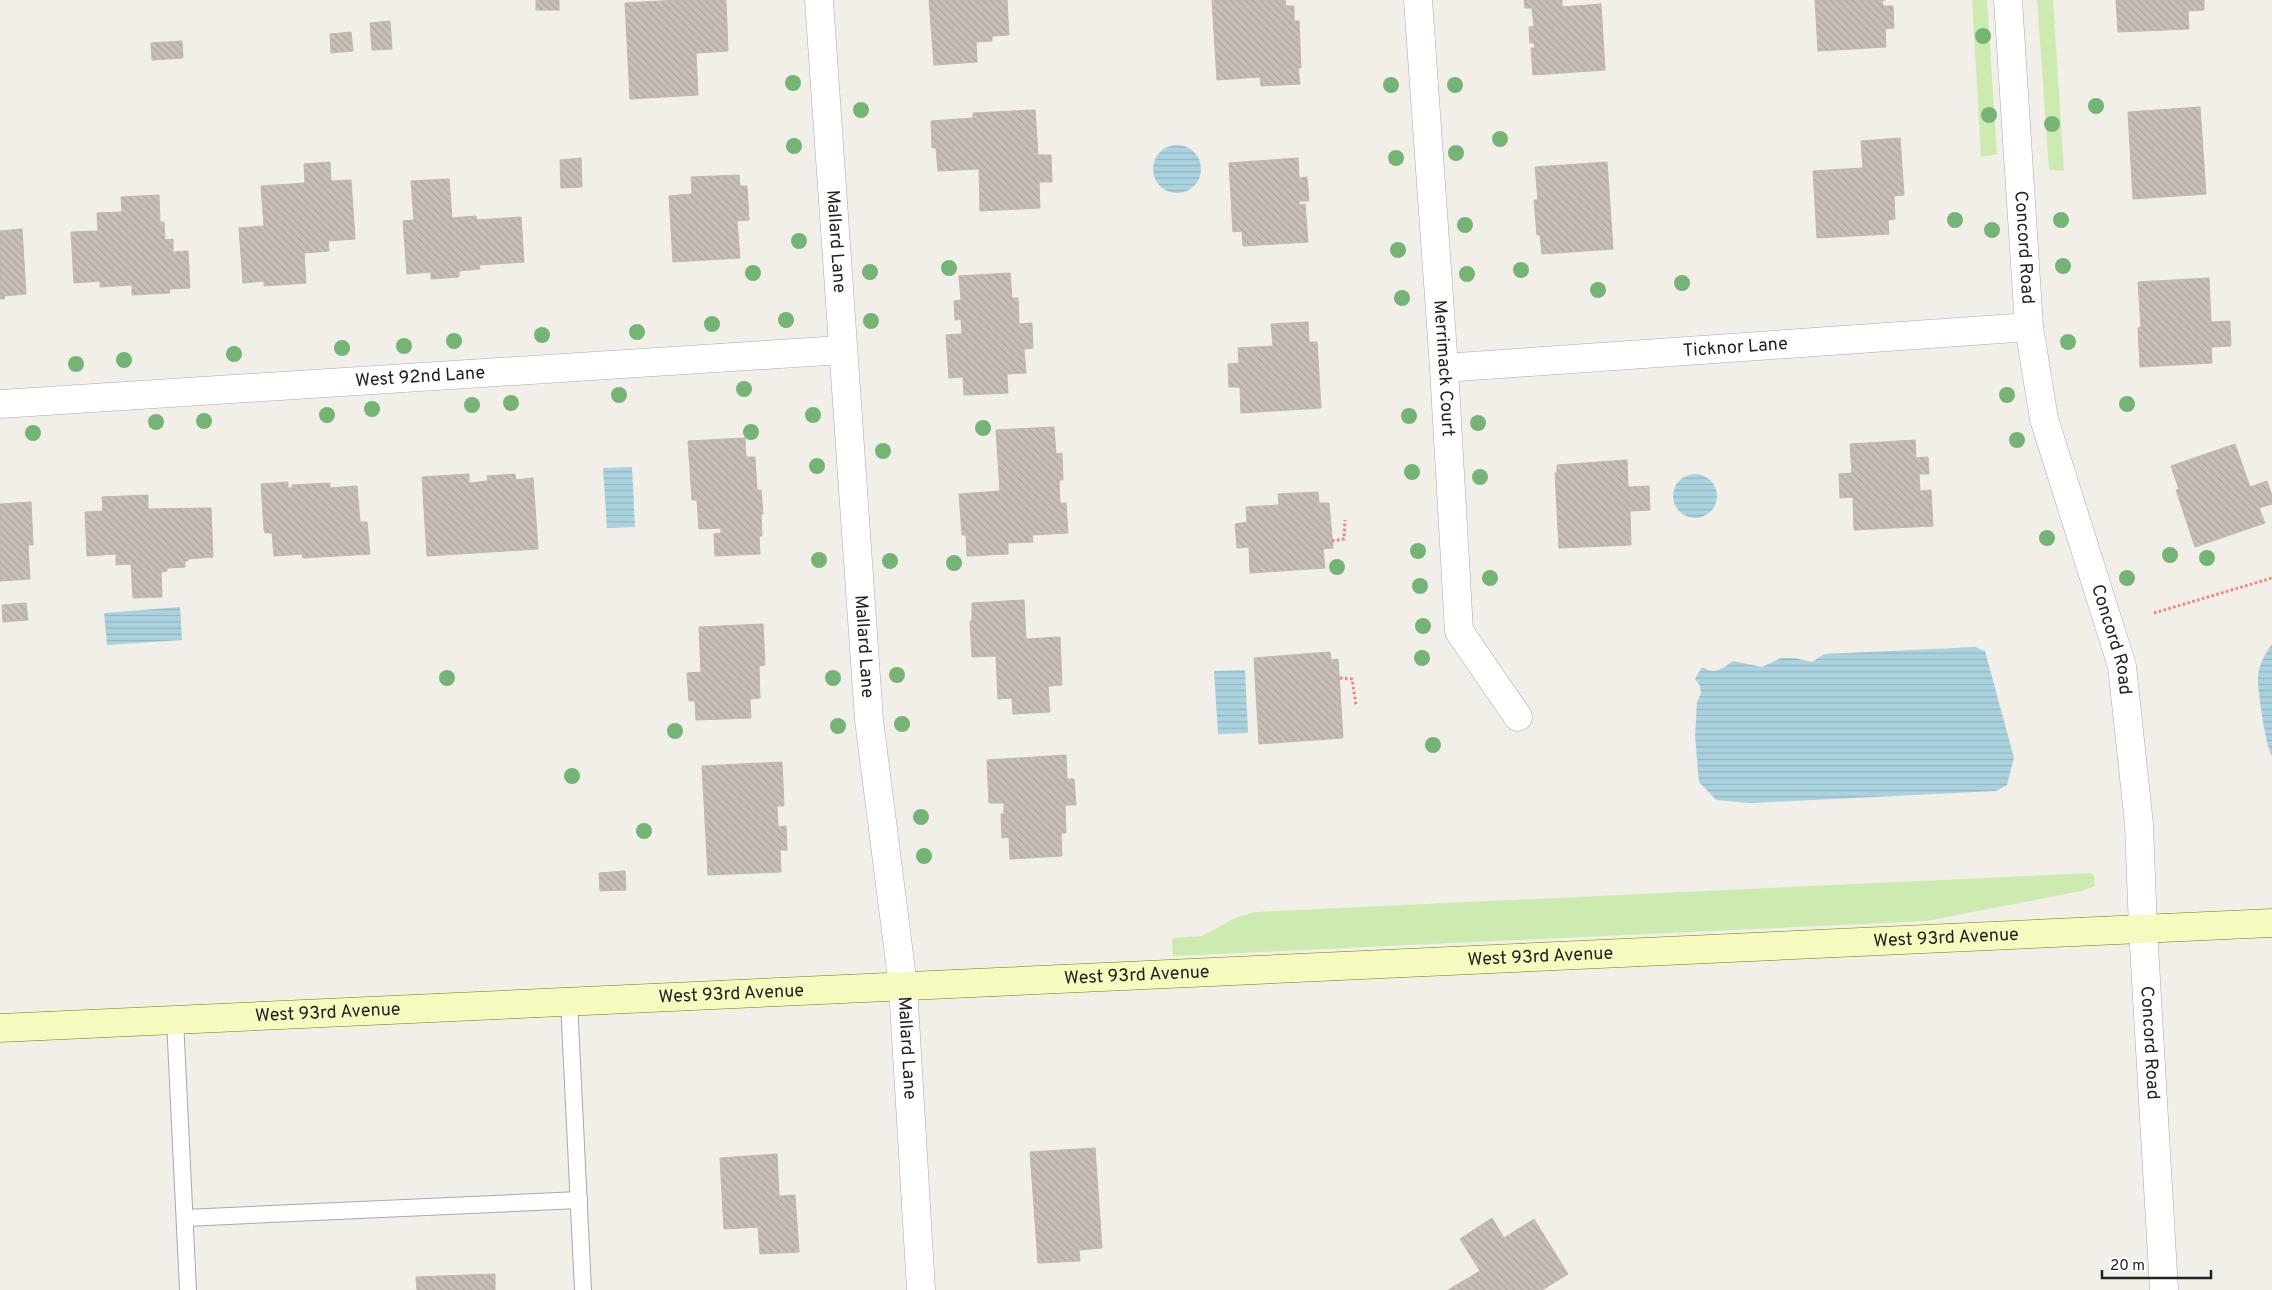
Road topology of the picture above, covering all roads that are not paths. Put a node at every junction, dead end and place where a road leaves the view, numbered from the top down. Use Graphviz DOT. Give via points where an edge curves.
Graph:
graph roads {
  1 [pos="819,0"];
  2 [pos="1418,0"];
  3 [pos="2008,0"];
  4 [pos="2029,327"];
  5 [pos="842,350"];
  6 [pos="1444,368"];
  7 [pos="0,404"];
  8 [pos="1518,717"];
  9 [pos="2272,923"];
  10 [pos="2143,929"];
  11 [pos="903,986"];
  12 [pos="569,1001"];
  13 [pos="175,1020"];
  14 [pos="0,1028"];
  15 [pos="579,1200"];
  16 [pos="185,1218"];
  17 [pos="188,1290"];
  18 [pos="584,1290"];
  19 [pos="921,1290"];
  20 [pos="2164,1290"];
  1 -- 5 [label="street, Mallard Lane"];
  2 -- 6 [label="street, Merrimack Court"];
  3 -- 4 [label="street, Concord Road"];
  4 -- 6 [label="street, Ticknor Lane"];
  4 -- 10 [label="street, Concord Road" via="2044,419 2122,666 2140,824"];
  5 -- 7 [label="street, West 92nd Lane"];
  5 -- 11 [label="street, Mallard Lane" via="869,720"];
  6 -- 8 [label="street, Merrimack Court" via="1459,631"];
  9 -- 10 [label="street, West 93rd Avenue"];
  10 -- 11 [label="street, West 93rd Avenue"];
  10 -- 20 [label="street, Concord Road"];
  11 -- 12 [label="street, West 93rd Avenue"];
  11 -- 19 [label="street, Mallard Lane"];
  12 -- 13 [label="street, West 93rd Avenue"];
  12 -- 15 [label="lane"];
  13 -- 14 [label="street, West 93rd Avenue"];
  13 -- 16 [label="lane"];
  15 -- 16 [label="lane"];
  15 -- 18 [label="lane"];
  16 -- 17 [label="lane"];
}
